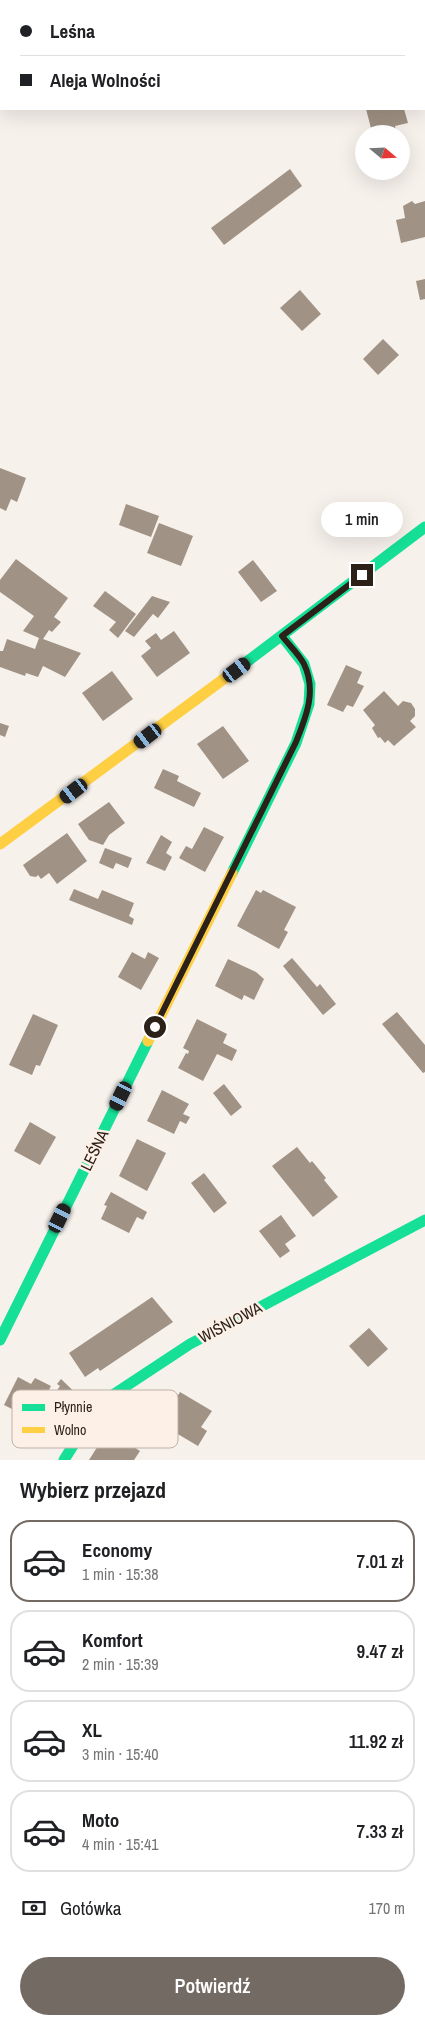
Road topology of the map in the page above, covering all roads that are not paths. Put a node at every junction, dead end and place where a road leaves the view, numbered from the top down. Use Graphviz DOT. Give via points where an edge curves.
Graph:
graph roads {
  1 [pos="425,527"];
  2 [pos="282,636"];
  3 [pos="0,844"];
  4 [pos="425,1220"];
  5 [pos="0,1340"];
  6 [pos="120,1390"];
  7 [pos="72,1448"];
  8 [pos="64,1460"];
  1 -- 2 [label="street"];
  2 -- 3 [label="street"];
  2 -- 5 [label="street, LEŚNA" via="304,663 310,683 306,718"];
  4 -- 6 [label="street, WIŚNIOWA" via="190,1344"];
  7 -- 8 [label="street, WIŚNIOWA"];
}
